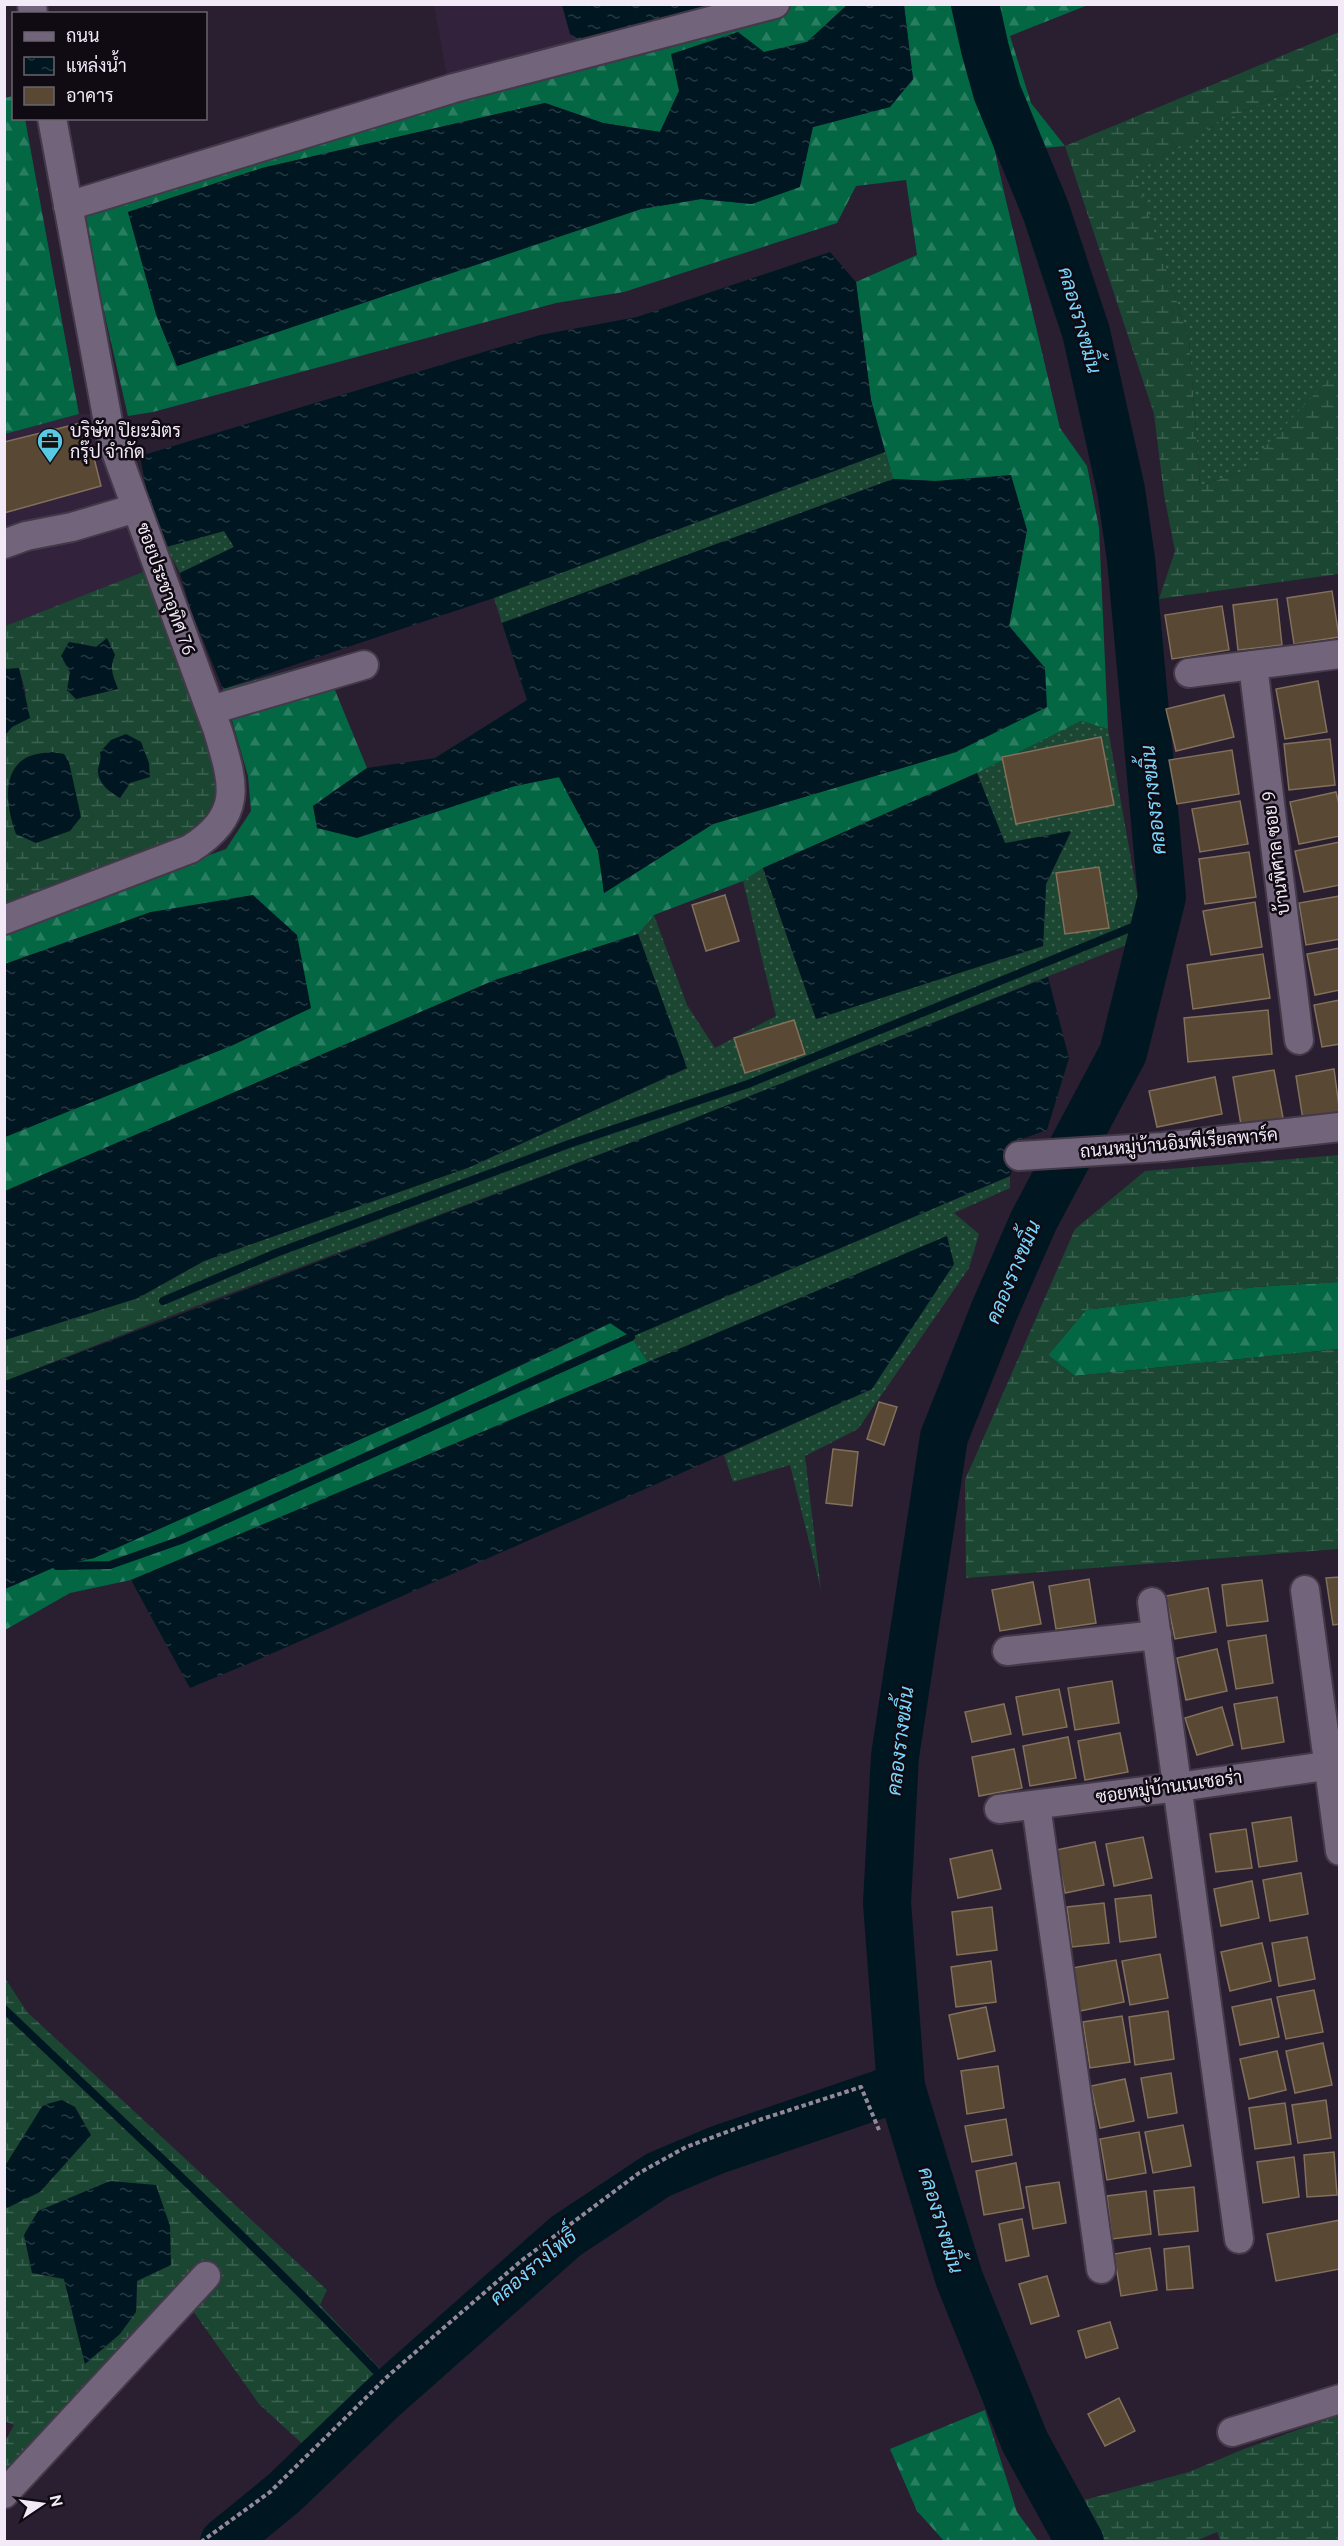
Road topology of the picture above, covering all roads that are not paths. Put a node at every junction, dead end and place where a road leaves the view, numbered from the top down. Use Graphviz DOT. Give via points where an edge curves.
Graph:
graph roads {
  1 [pos="776,4"];
  2 [pos="52,120"];
  3 [pos="68,206"];
  4 [pos="136,508"];
  5 [pos="4,544"];
  6 [pos="1340,654"];
  7 [pos="364,665"];
  8 [pos="1253,665"];
  9 [pos="1189,673"];
  10 [pos="211,710"];
  11 [pos="4,920"];
  12 [pos="1299,1040"];
  13 [pos="1340,1127"];
  14 [pos="1019,1156"];
  15 [pos="1305,1590"];
  16 [pos="1152,1602"];
  17 [pos="1157,1635"];
  18 [pos="1007,1651"];
  19 [pos="1334,1765"];
  20 [pos="1178,1787"];
  21 [pos="1036,1804"];
  22 [pos="999,1809"];
  23 [pos="1340,1851"];
  24 [pos="1239,2239"];
  25 [pos="1101,2269"];
  26 [pos="206,2276"];
  27 [pos="1340,2399"];
  28 [pos="1232,2432"];
  29 [pos="4,2494"];
  1 -- 3 [label="street" via="454,88"];
  2 -- 3 [label="street, ซอยประชาอุทิศ 76"];
  3 -- 4 [label="street, ซอยประชาอุทิศ 76" via="111,438"];
  4 -- 5 [label="street"];
  4 -- 10 [label="street, ซอยประชาอุทิศ 76"];
  6 -- 8 [label="street"];
  7 -- 10 [label="street"];
  8 -- 9 [label="street"];
  8 -- 12 [label="street, บ้านพิศาล ซอย 9"];
  10 -- 11 [label="street, ซอยประชาอุทิศ 76" via="232,784 228,807 209,837 171,858"];
  13 -- 14 [label="street, ถนนหมู่บ้านอิมพีเรียลพาร์ค" via="1163,1147"];
  15 -- 19 [label="street"];
  16 -- 17 [label="street"];
  17 -- 18 [label="street"];
  17 -- 20 [label="street"];
  19 -- 20 [label="street, ซอยหมู่บ้านเนเชอร่า"];
  19 -- 23 [label="street"];
  20 -- 21 [label="street, ซอยหมู่บ้านเนเชอร่า"];
  20 -- 24 [label="street"];
  21 -- 22 [label="street, ซอยหมู่บ้านเนเชอร่า"];
  21 -- 25 [label="street"];
  26 -- 29 [label="street"];
  27 -- 28 [label="street"];
}
